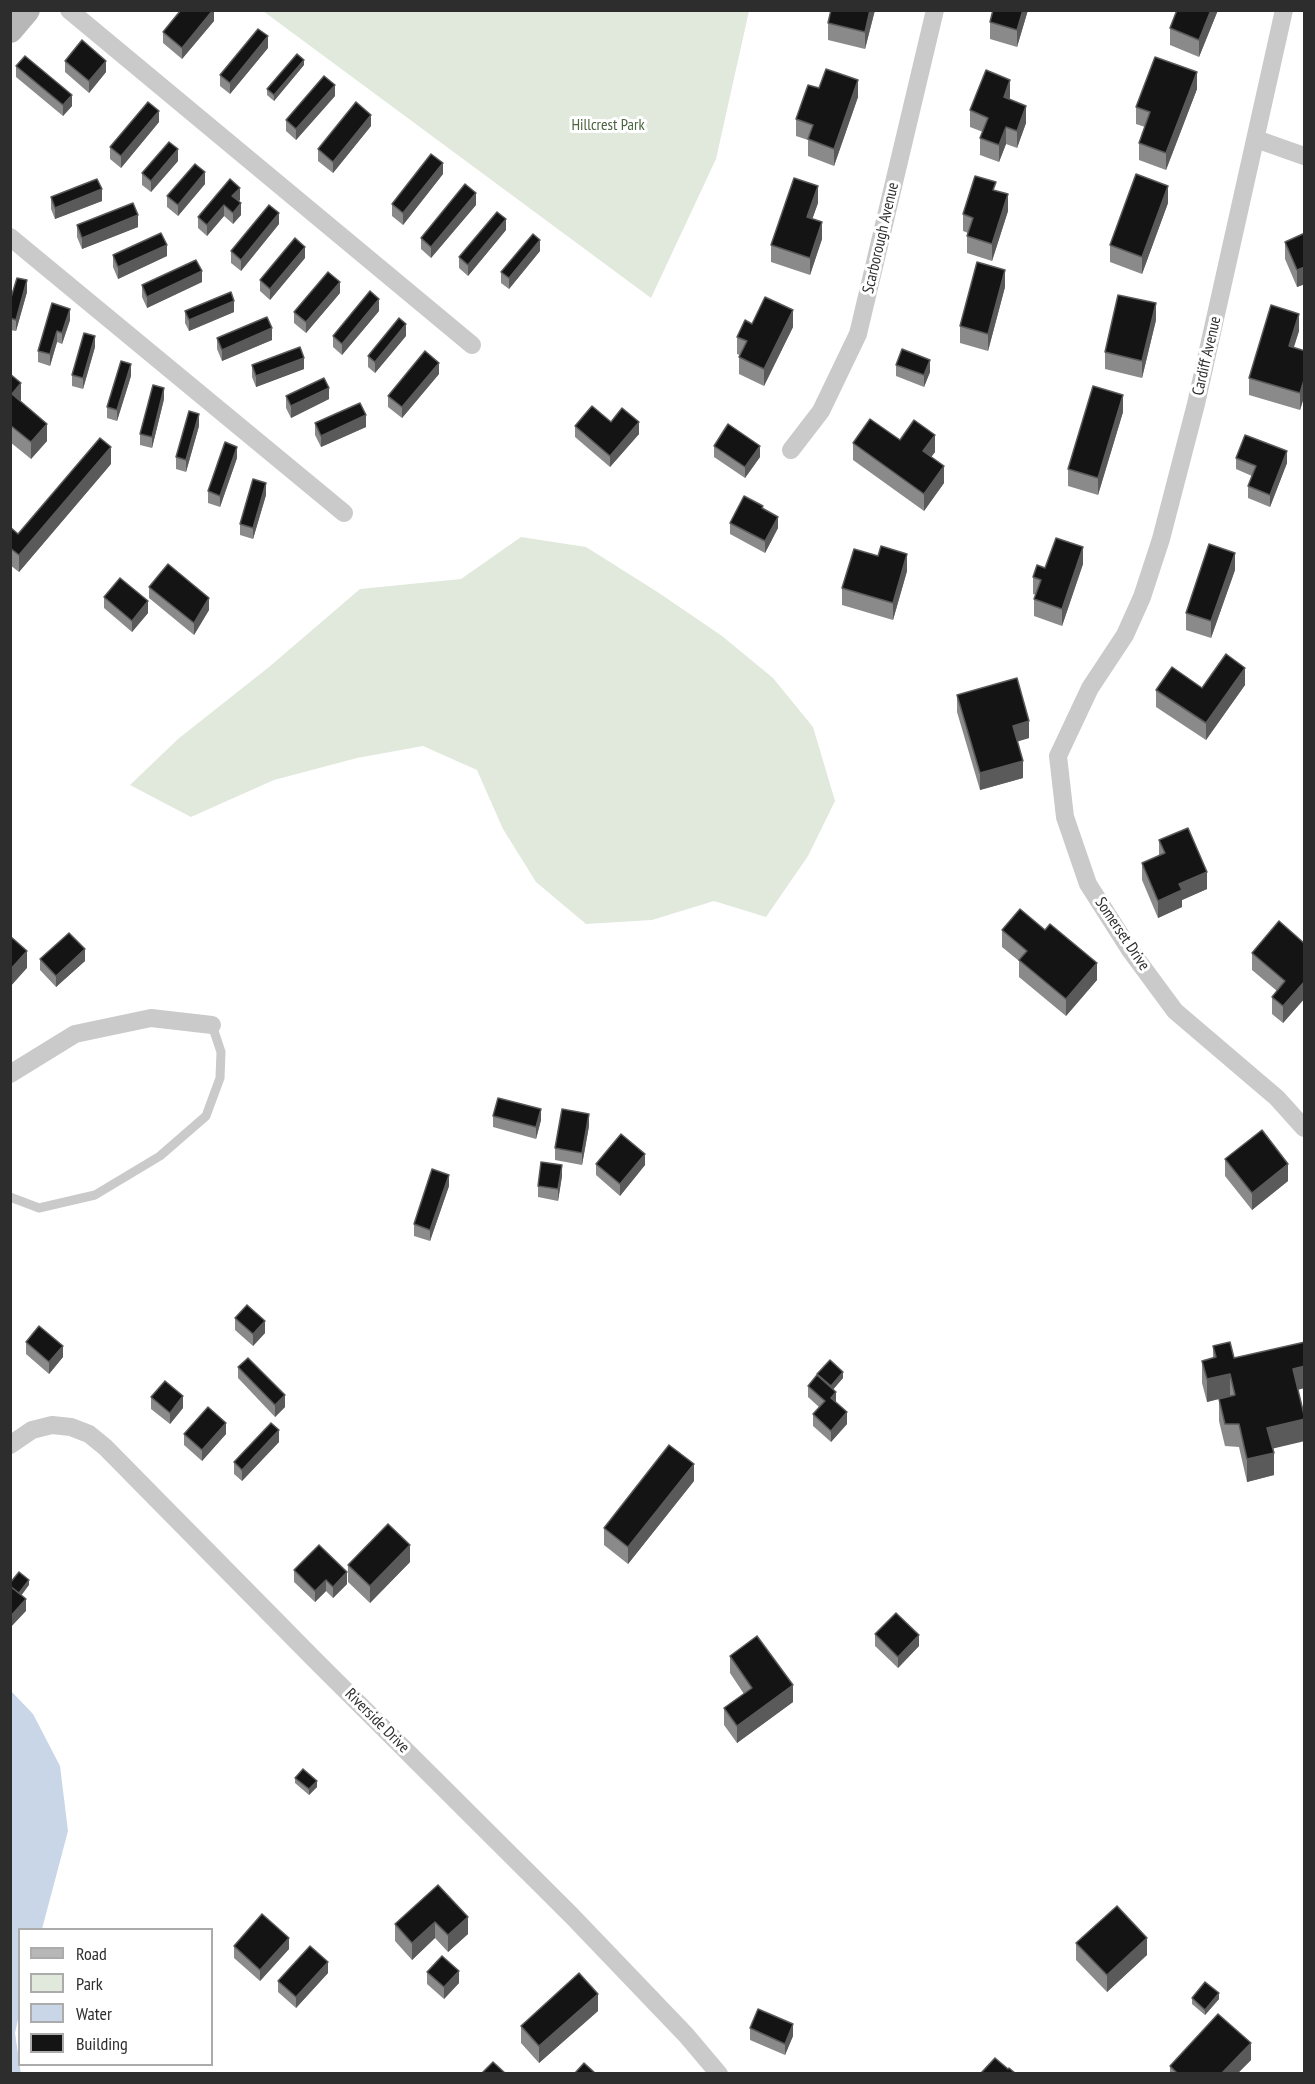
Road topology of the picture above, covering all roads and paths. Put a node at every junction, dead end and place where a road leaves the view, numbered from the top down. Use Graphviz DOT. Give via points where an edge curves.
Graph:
graph roads {
  1 [pos="27,10"];
  2 [pos="69,10"];
  3 [pos="935,10"];
  4 [pos="1284,10"];
  5 [pos="10,30"];
  6 [pos="1256,139"];
  7 [pos="1305,156"];
  8 [pos="10,237"];
  9 [pos="472,345"];
  10 [pos="791,450"];
  11 [pos="344,513"];
  12 [pos="1090,688"];
  13 [pos="212,1025"];
  14 [pos="10,1074"];
  15 [pos="1305,1128"];
  16 [pos="10,1197"];
  17 [pos="10,1444"];
  18 [pos="719,2073"];
  1 -- 5 [label="main road"];
  2 -- 9 [label="street"];
  3 -- 10 [label="street, Scarborough Avenue" via="858,334 820,411"];
  4 -- 6 [label="street, Cardiff Avenue"];
  6 -- 7 [label="street"];
  6 -- 12 [label="street, Cardiff Avenue" via="1161,539 1125,635"];
  8 -- 11 [label="street"];
  12 -- 15 [label="street, Somerset Drive" via="1058,756 1065,817 1088,884 1175,1011 1277,1098"];
  13 -- 14 [label="street" via="151,1018 75,1034"];
  13 -- 16 [label="lane" via="221,1052 220,1078 206,1116 160,1156 95,1195 39,1208"];
  17 -- 18 [label="street, Riverside Drive" via="32,1430 52,1425 71,1426 105,1446 572,1916"];
}
